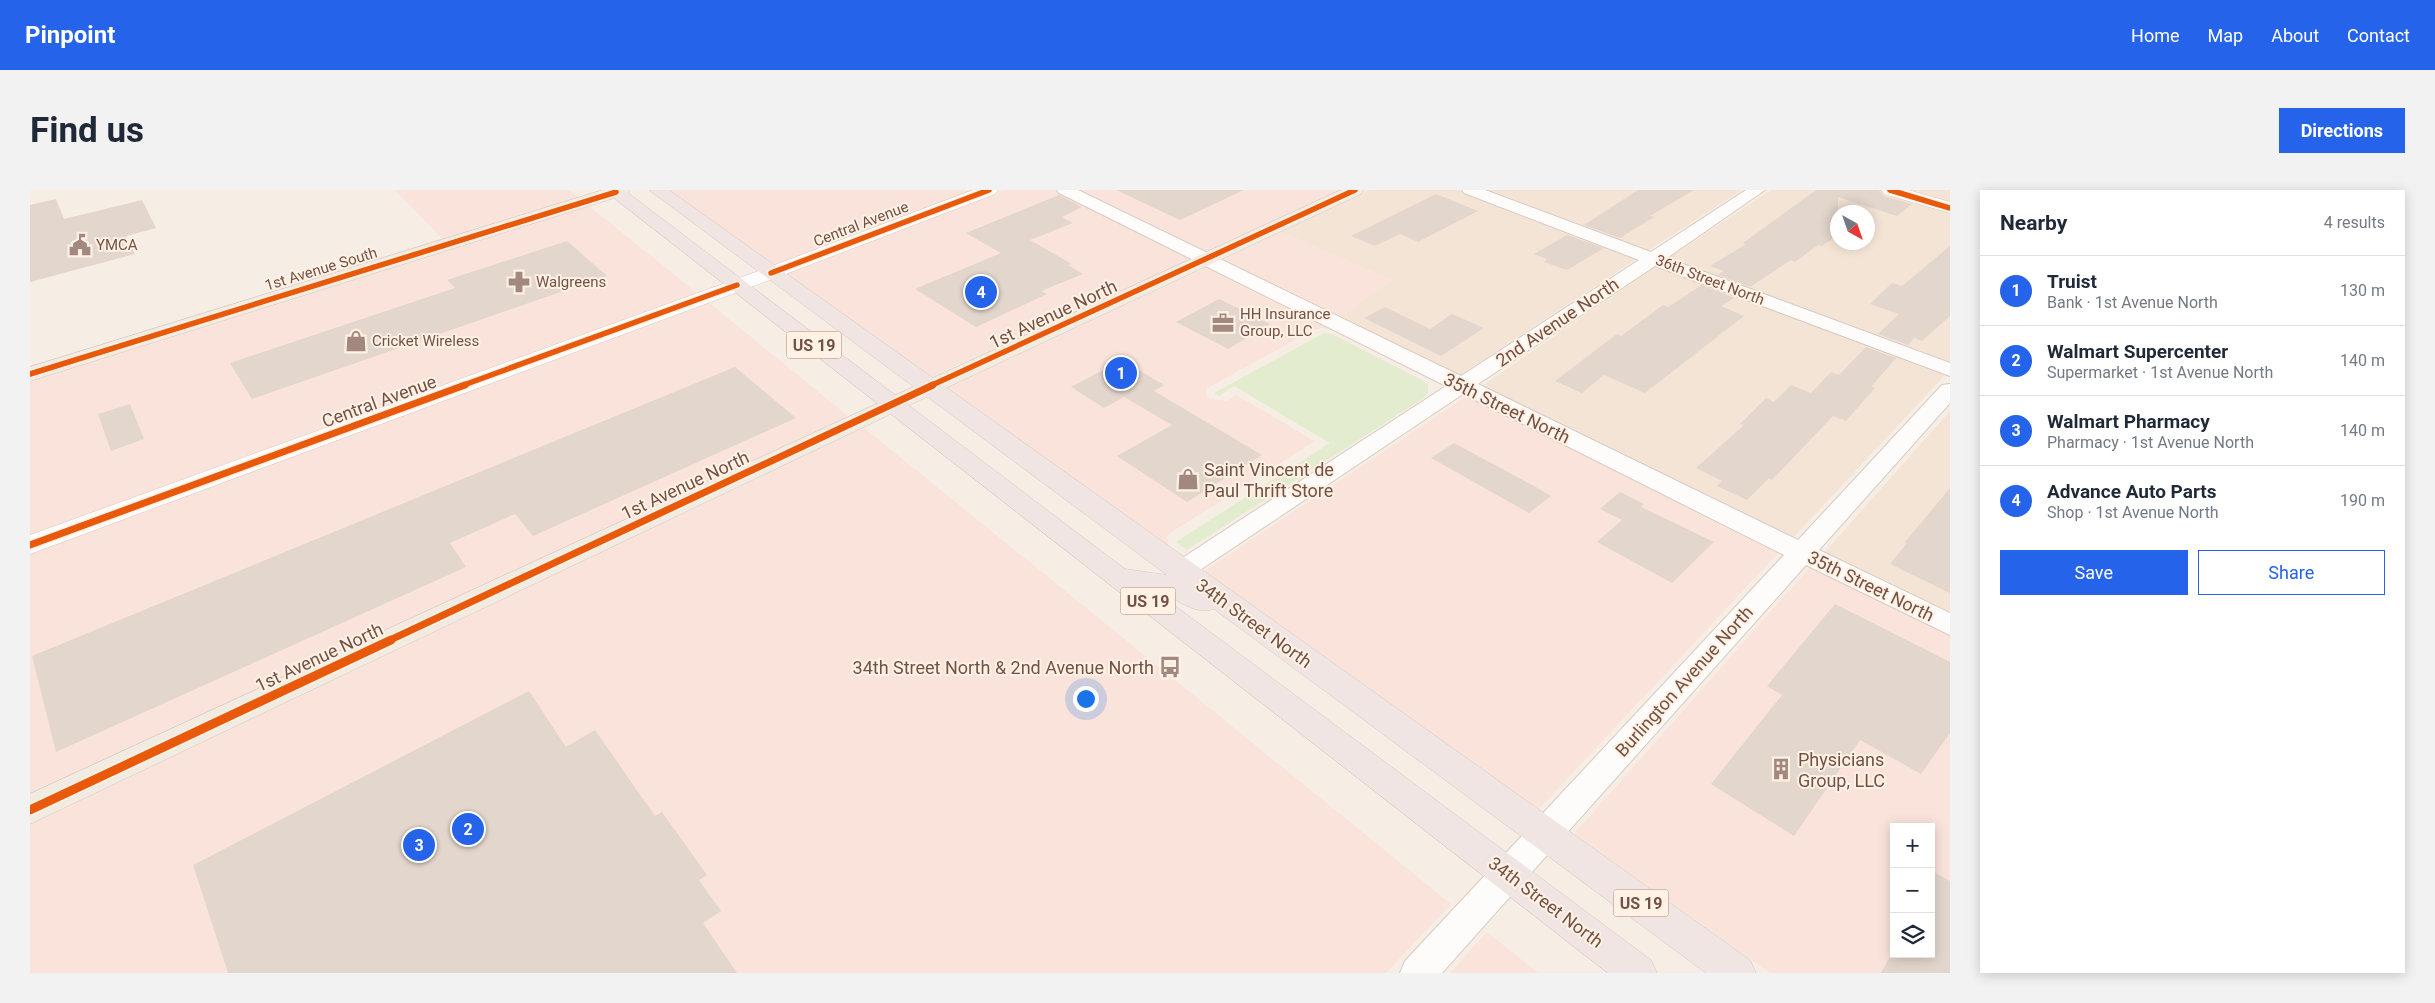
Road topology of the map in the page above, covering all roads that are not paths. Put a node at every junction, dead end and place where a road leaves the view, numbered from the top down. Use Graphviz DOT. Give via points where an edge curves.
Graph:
graph roads {
  1 [pos="658,190"];
  2 [pos="989,190"];
  3 [pos="1065,190"];
  4 [pos="1355,190"];
  5 [pos="1470,190"];
  6 [pos="1757,190"];
  7 [pos="1890,190"];
  8 [pos="616,191"];
  9 [pos="1950,208"];
  10 [pos="1652,258"];
  11 [pos="1206,260"];
  12 [pos="771,273"];
  13 [pos="737,285"];
  14 [pos="1950,370"];
  15 [pos="30,374"];
  16 [pos="930,386"];
  17 [pos="1462,386"];
  18 [pos="1950,390"];
  19 [pos="891,405"];
  20 [pos="30,545"];
  21 [pos="1802,552"];
  22 [pos="1182,570"];
  23 [pos="1118,578"];
  24 [pos="1950,625"];
  25 [pos="1274,637"];
  26 [pos="30,810"];
  27 [pos="1546,834"];
  28 [pos="1508,874"];
  29 [pos="1418,973"];
  30 [pos="1638,973"];
  31 [pos="1737,973"];
  1 -- 12 [label="highway, US 19"];
  2 -- 12 [label="street, Central Avenue"];
  3 -- 11 [label="street, 35th Street North"];
  4 -- 11 [label="main road, 1st Avenue North"];
  5 -- 10 [label="street, 36th Street North"];
  6 -- 10 [label="street, 2nd Avenue North"];
  7 -- 9 [label="street"];
  8 -- 13 [label="highway, US 19"];
  8 -- 15 [label="main road, 1st Avenue South"];
  10 -- 14 [label="street, 36th Street North"];
  10 -- 17 [label="street, 2nd Avenue North"];
  11 -- 16 [label="main road, 1st Avenue North"];
  11 -- 17 [label="street, 35th Street North"];
  12 -- 13 [label="street, Central Avenue"];
  12 -- 16 [label="highway, 34th Street North / US 19"];
  13 -- 19 [label="highway, 34th Street North / US 19"];
  13 -- 20 [label="street, Central Avenue"];
  16 -- 19 [label="main road, 1st Avenue North"];
  16 -- 22 [label="highway, 34th Street North / US 19"];
  17 -- 21 [label="street, 35th Street North"];
  17 -- 22 [label="street, 2nd Avenue North"];
  18 -- 21 [label="street, Burlington Avenue North"];
  19 -- 23 [label="highway, 34th Street North / US 19"];
  19 -- 26 [label="main road, 1st Avenue North"];
  21 -- 24 [label="street, 35th Street North"];
  21 -- 27 [label="street, Burlington Avenue North"];
  22 -- 25 [label="highway, 34th Street North / US 19"];
  23 -- 25 [label="highway" via="1170,585"];
  23 -- 28 [label="highway, 34th Street North / US 19"];
  25 -- 27 [label="highway, 34th Street North / US 19"];
  27 -- 28 [label="street, Burlington Avenue North"];
  27 -- 31 [label="highway, 34th Street North / US 19"];
  28 -- 29 [label="street, Burlington Avenue North"];
  28 -- 30 [label="highway, 34th Street North / US 19"];
}
